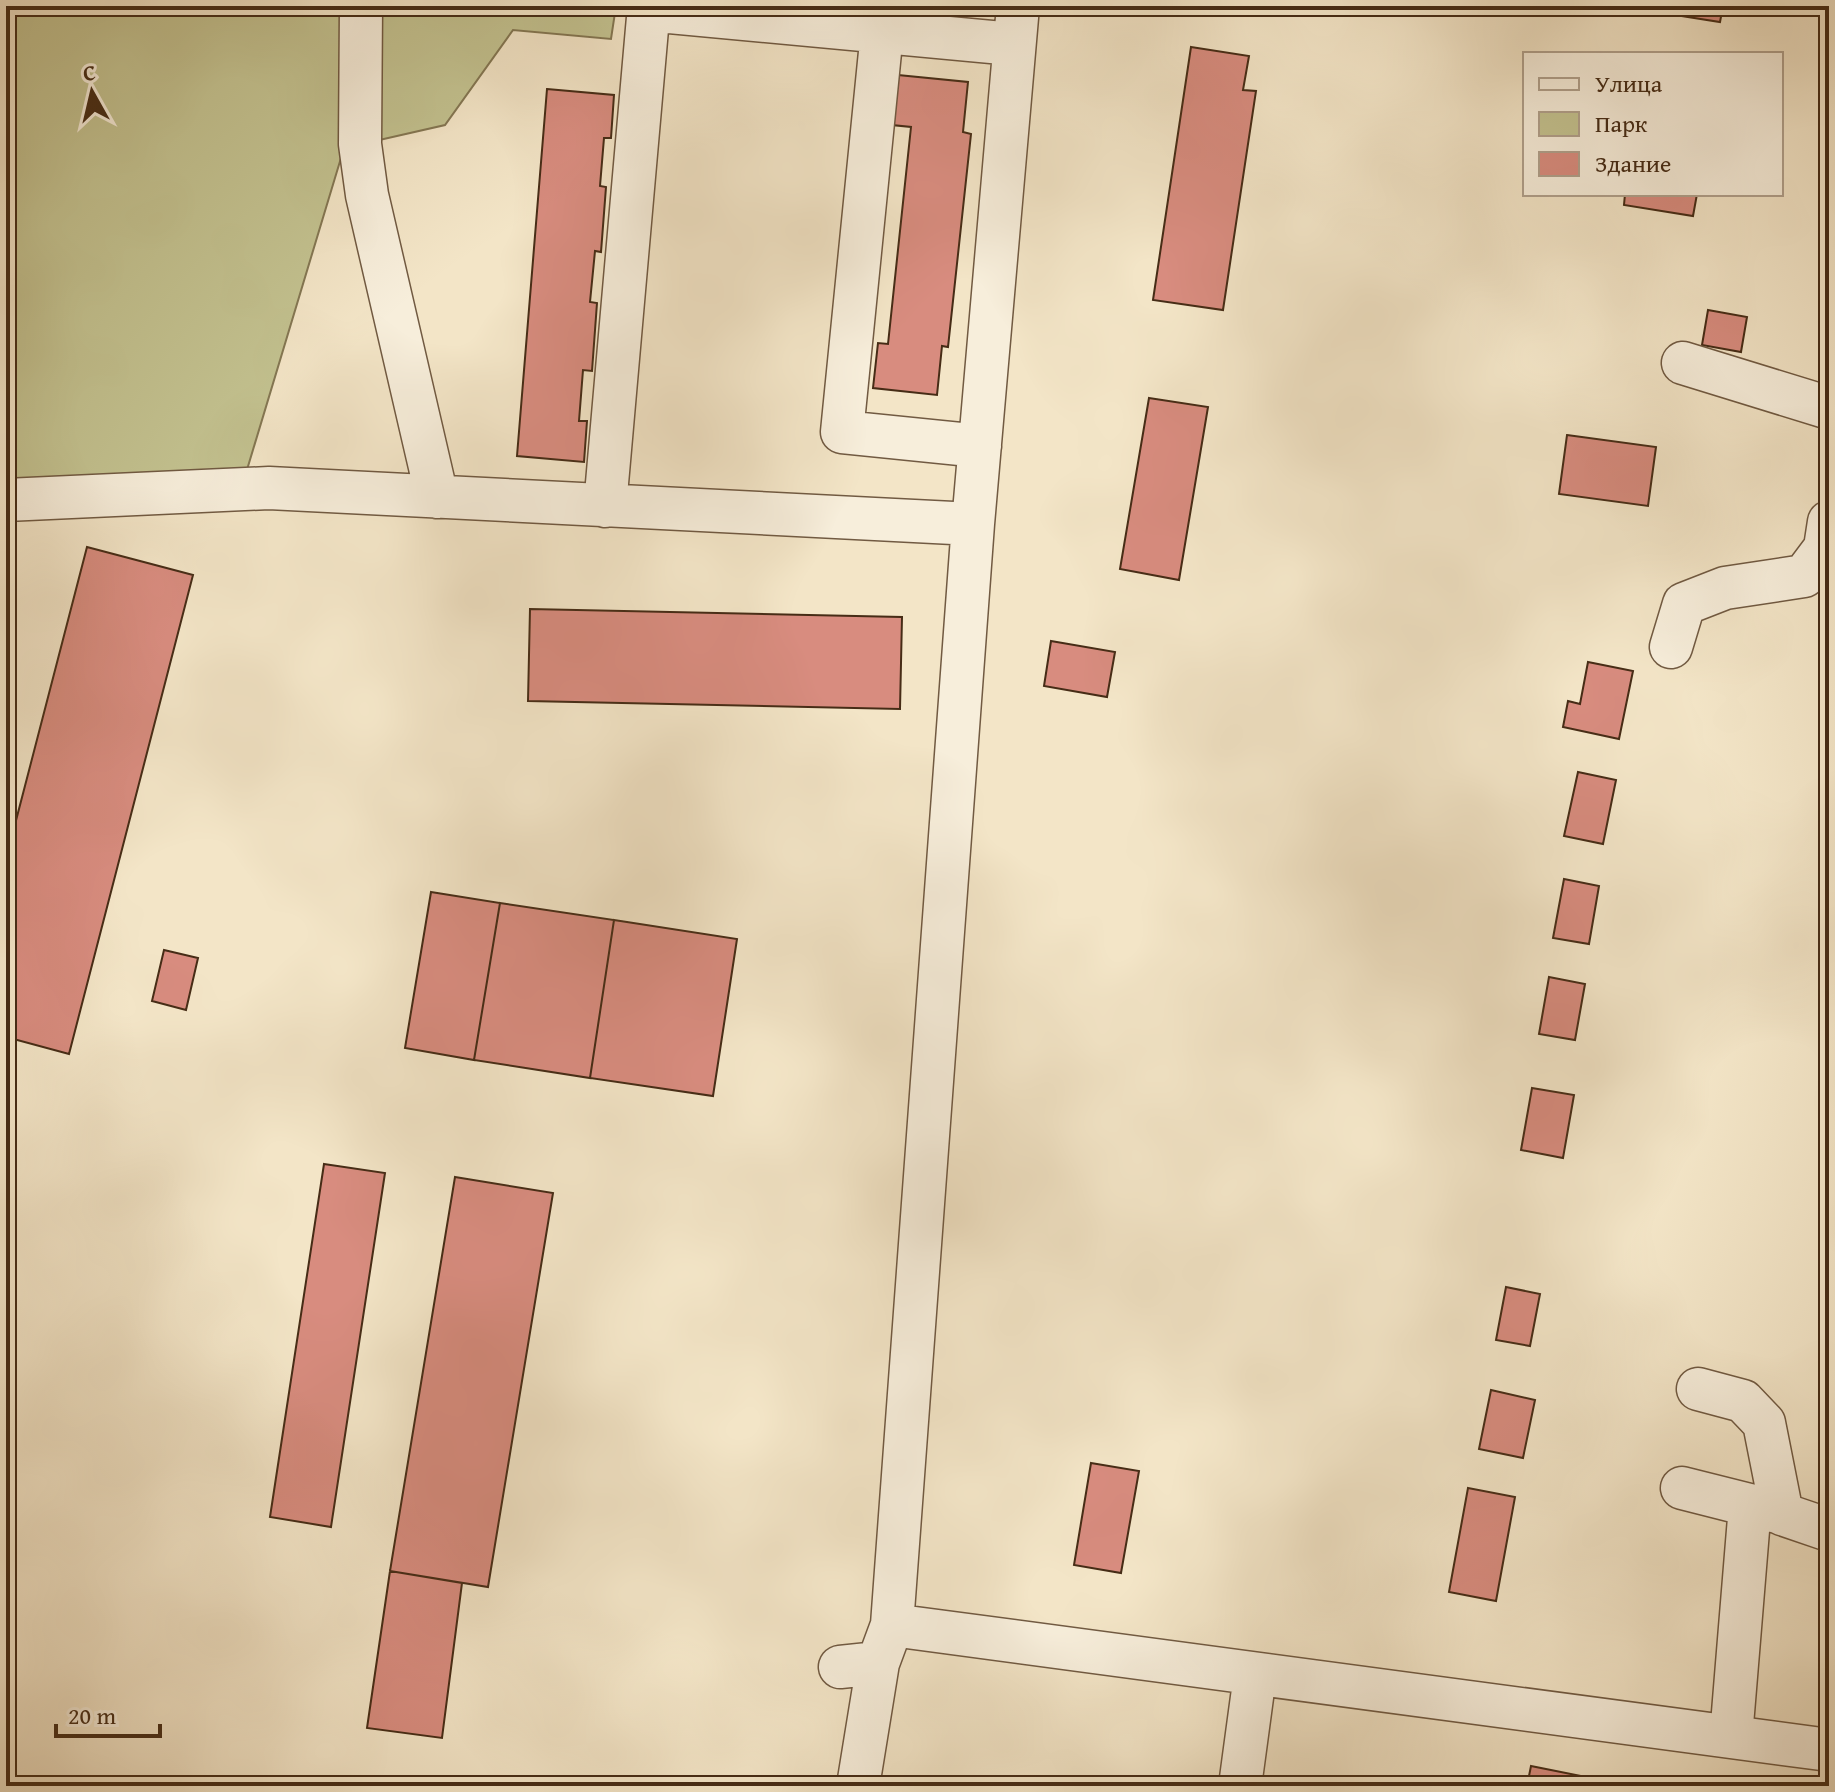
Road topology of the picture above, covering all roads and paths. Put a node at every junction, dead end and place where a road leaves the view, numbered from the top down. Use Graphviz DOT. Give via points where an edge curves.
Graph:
graph roads {
  1 [pos="361,6"];
  2 [pos="649,8"];
  3 [pos="1016,25"];
  4 [pos="882,32"];
  5 [pos="1683,363"];
  6 [pos="1829,408"];
  7 [pos="980,446"];
  8 [pos="437,497"];
  9 [pos="6,500"];
  10 [pos="605,506"];
  11 [pos="1829,522"];
  12 [pos="973,524"];
  13 [pos="1671,647"];
  14 [pos="1698,1389"];
  15 [pos="1682,1488"];
  16 [pos="1766,1510"];
  17 [pos="1829,1530"];
  18 [pos="870,1652"];
  19 [pos="1255,1675"];
  20 [pos="1731,1737"];
  21 [pos="1829,1750"];
  22 [pos="858,1786"];
  23 [pos="1240,1786"];
  1 -- 8 [label="street" via="360,144 367,195"];
  2 -- 4 [label="street"];
  2 -- 10 [label="street"];
  3 -- 4 [label="street"];
  3 -- 7 [label="street"];
  4 -- 7 [label="street" via="842,432"];
  5 -- 6 [label="street"];
  7 -- 12 [label="street"];
  8 -- 9 [label="street" via="269,488"];
  8 -- 10 [label="street"];
  10 -- 12 [label="street"];
  11 -- 13 [label="street" via="1825,548 1804,576 1725,588 1684,604"];
  12 -- 18 [label="street"];
  14 -- 16 [label="street" via="1743,1401 1764,1423"];
  15 -- 16 [label="street"];
  16 -- 17 [label="street"];
  16 -- 20 [label="street"];
  18 -- 19 [label="street"];
  18 -- 22 [label="street"];
  19 -- 20 [label="street"];
  19 -- 23 [label="street"];
  20 -- 21 [label="street"];
}
